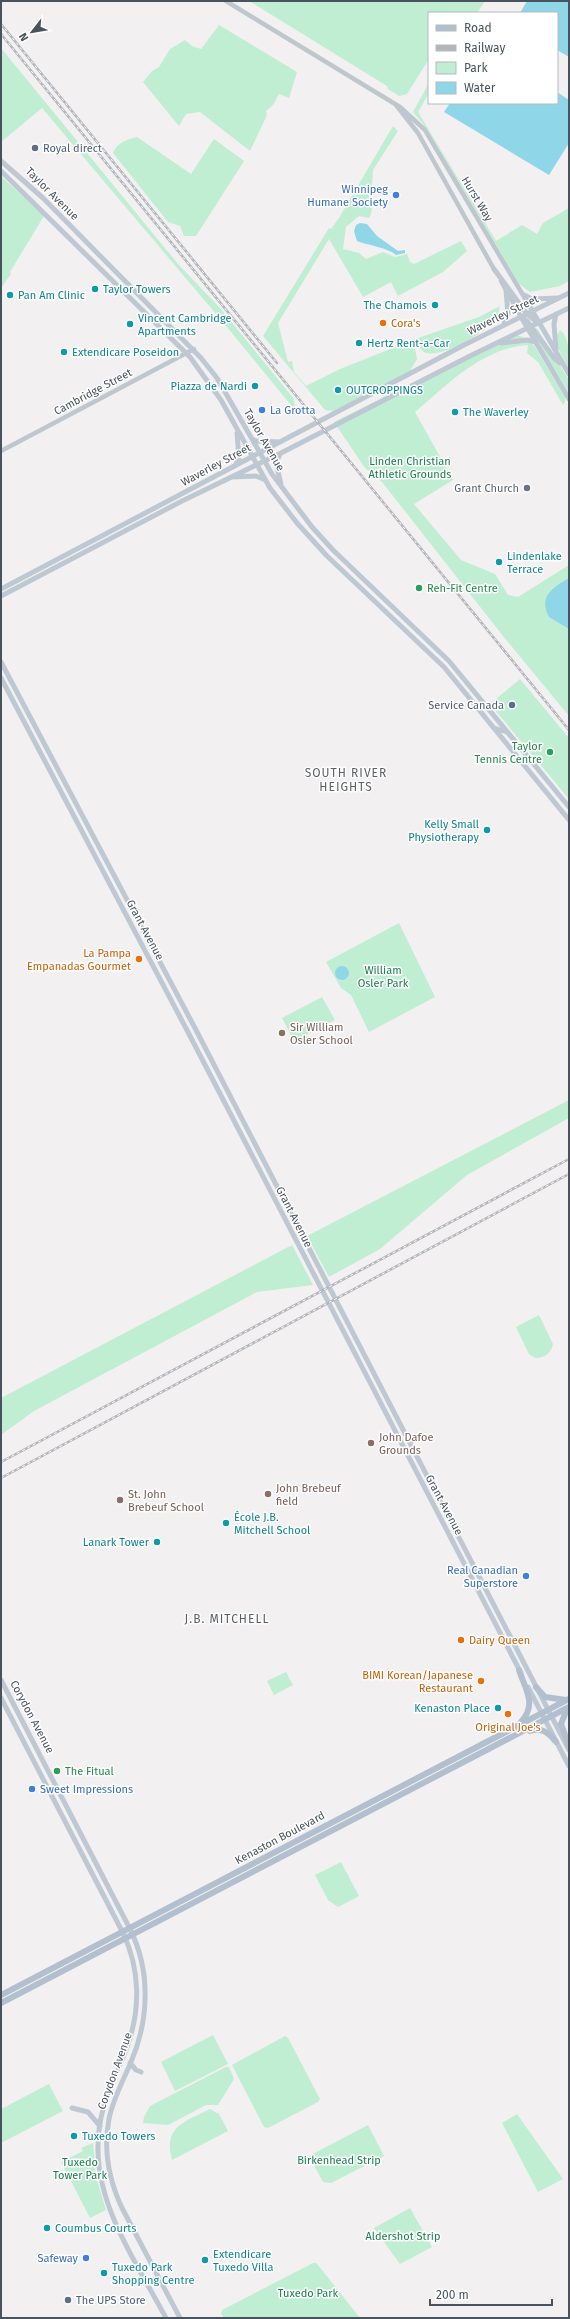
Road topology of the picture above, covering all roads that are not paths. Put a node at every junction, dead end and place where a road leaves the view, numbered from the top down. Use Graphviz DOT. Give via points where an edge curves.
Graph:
graph roads {
  1 [pos="226,1"];
  2 [pos="396,105"];
  3 [pos="1,160"];
  4 [pos="1,171"];
  5 [pos="494,269"];
  6 [pos="506,290"];
  7 [pos="569,293"];
  8 [pos="524,295"];
  9 [pos="561,297"];
  10 [pos="569,308"];
  11 [pos="533,312"];
  12 [pos="527,314"];
  13 [pos="556,314"];
  14 [pos="521,317"];
  15 [pos="539,323"];
  16 [pos="504,325"];
  17 [pos="530,328"];
  18 [pos="536,342"];
  19 [pos="494,344"];
  20 [pos="194,349"];
  21 [pos="556,352"];
  22 [pos="186,353"];
  23 [pos="564,366"];
  24 [pos="569,374"];
  25 [pos="569,399"];
  26 [pos="237,430"];
  27 [pos="250,437"];
  28 [pos="280,442"];
  29 [pos="1,452"];
  30 [pos="259,453"];
  31 [pos="281,453"];
  32 [pos="251,457"];
  33 [pos="264,461"];
  34 [pos="236,465"];
  35 [pos="256,465"];
  36 [pos="229,477"];
  37 [pos="264,479"];
  38 [pos="283,489"];
  39 [pos="1,589"];
  40 [pos="1,596"];
  41 [pos="1,662"];
  42 [pos="1,678"];
  43 [pos="494,728"];
  44 [pos="507,732"];
  45 [pos="569,807"];
  46 [pos="569,820"];
  47 [pos="519,1670"];
  48 [pos="1,1680"];
  49 [pos="536,1687"];
  50 [pos="1,1698"];
  51 [pos="568,1700"];
  52 [pos="568,1707"];
  53 [pos="549,1710"];
  54 [pos="542,1714"];
  55 [pos="552,1716"];
  56 [pos="545,1720"];
  57 [pos="518,1725"];
  58 [pos="508,1739"];
  59 [pos="556,1742"];
  60 [pos="569,1746"];
  61 [pos="569,1750"];
  62 [pos="569,1766"];
  63 [pos="131,1931"];
  64 [pos="124,1935"];
  65 [pos="1,1995"];
  66 [pos="1,2002"];
  67 [pos="130,2063"];
  68 [pos="119,2066"];
  69 [pos="127,2070"];
  70 [pos="141,2072"];
  71 [pos="104,2103"];
  72 [pos="112,2106"];
  73 [pos="72,2108"];
  74 [pos="100,2127"];
  75 [pos="166,2318"];
  76 [pos="180,2318"];
  1 -- 2 [label="street, Hurst Way"];
  2 -- 5 [label="street, Hurst Way" via="418,133"];
  2 -- 8 [label="street, Hurst Way" via="408,112 425,130"];
  3 -- 20 [label="main road, Taylor Avenue" via="43,198"];
  4 -- 22 [label="main road, Taylor Avenue"];
  5 -- 6 [label="street, Hurst Way"];
  5 -- 12 [label="main road"];
  6 -- 14 [label="street, Hurst Way"];
  6 -- 16 [label="main road" via="508,314"];
  7 -- 9 [label="main road, Waverley Street"];
  8 -- 9 [label="main road" via="532,298"];
  8 -- 11 [label="street, Hurst Way"];
  9 -- 11 [label="main road, Waverley Street"];
  10 -- 13 [label="main road, Waverley Street"];
  11 -- 12 [label="main road, Waverley Street"];
  11 -- 15 [label="main road"];
  12 -- 14 [label="main road, Waverley Street"];
  12 -- 15 [label="main road"];
  13 -- 15 [label="main road, Waverley Street"];
  13 -- 21 [label="main road"];
  14 -- 16 [label="main road, Waverley Street"];
  14 -- 17 [label="main road"];
  15 -- 17 [label="main road, Waverley Street"];
  15 -- 21 [label="main road"];
  16 -- 28 [label="main road, Waverley Street"];
  17 -- 18 [label="main road"];
  17 -- 19 [label="main road, Waverley Street"];
  17 -- 23 [label="main road" via="554,358"];
  18 -- 19 [label="main road" via="527,340"];
  18 -- 25 [label="main road"];
  19 -- 31 [label="main road, Waverley Street"];
  20 -- 22 [label="street, Cambridge Street"];
  20 -- 27 [label="main road, Taylor Avenue" via="217,378"];
  21 -- 23 [label="main road"];
  22 -- 26 [label="main road, Taylor Avenue" via="221,400"];
  22 -- 29 [label="street, Cambridge Street"];
  23 -- 24 [label="main road"];
  26 -- 32 [label="main road, Taylor Avenue"];
  26 -- 34 [label="main road" via="239,458"];
  27 -- 28 [label="main road" via="256,442"];
  27 -- 30 [label="main road, Taylor Avenue"];
  28 -- 30 [label="main road, Waverley Street"];
  30 -- 32 [label="main road, Waverley Street"];
  30 -- 33 [label="main road, Taylor Avenue"];
  31 -- 33 [label="main road, Waverley Street"];
  31 -- 38 [label="main road" via="276,463"];
  32 -- 34 [label="main road, Waverley Street"];
  32 -- 35 [label="main road, Taylor Avenue"];
  33 -- 35 [label="main road, Waverley Street"];
  33 -- 38 [label="main road, Taylor Avenue"];
  34 -- 39 [label="main road, Waverley Street"];
  35 -- 36 [label="main road, Waverley Street"];
  35 -- 37 [label="main road, Taylor Avenue"];
  36 -- 37 [label="main road" via="256,476"];
  36 -- 40 [label="main road, Waverley Street"];
  37 -- 43 [label="main road, Taylor Avenue" via="312,542 432,655"];
  38 -- 44 [label="main road, Taylor Avenue" via="327,544 449,661"];
  41 -- 49 [label="main road, Grant Avenue" via="196,1030"];
  42 -- 47 [label="main road, Grant Avenue"];
  43 -- 44 [label="street"];
  43 -- 46 [label="main road, Taylor Avenue"];
  44 -- 45 [label="main road, Taylor Avenue"];
  47 -- 54 [label="main road, Grant Avenue"];
  47 -- 57 [label="main road" via="531,1704 528,1713"];
  48 -- 63 [label="main road, Corydon Avenue"];
  49 -- 51 [label="main road" via="545,1697"];
  49 -- 53 [label="main road, Grant Avenue"];
  50 -- 64 [label="main road, Corydon Avenue"];
  51 -- 53 [label="main road, Kenaston Boulevard"];
  52 -- 55 [label="main road, Kenaston Boulevard"];
  52 -- 60 [label="main road" via="561,1724"];
  53 -- 54 [label="main road, Kenaston Boulevard"];
  53 -- 55 [label="main road, Grant Avenue"];
  54 -- 56 [label="main road, Grant Avenue"];
  54 -- 57 [label="main road, Kenaston Boulevard"];
  55 -- 56 [label="main road, Kenaston Boulevard"];
  55 -- 61 [label="main road, Grant Avenue"];
  56 -- 58 [label="main road, Kenaston Boulevard"];
  56 -- 59 [label="main road, Grant Avenue"];
  57 -- 63 [label="main road, Kenaston Boulevard"];
  58 -- 59 [label="main road" via="538,1729 548,1732"];
  58 -- 63 [label="main road, Kenaston Boulevard"];
  59 -- 62 [label="main road, Grant Avenue"];
  63 -- 64 [label="main road, Kenaston Boulevard"];
  63 -- 67 [label="main road, Corydon Avenue" via="143,1971 146,1994 144,2018"];
  64 -- 65 [label="main road, Kenaston Boulevard"];
  64 -- 66 [label="main road, Kenaston Boulevard"];
  64 -- 68 [label="main road, Corydon Avenue" via="134,1967 137,2002 133,2028"];
  67 -- 69 [label="main road, Corydon Avenue"];
  67 -- 70 [label="main road"];
  68 -- 69 [label="main road"];
  68 -- 71 [label="main road, Corydon Avenue"];
  69 -- 72 [label="main road, Corydon Avenue"];
  71 -- 72 [label="main road"];
  71 -- 74 [label="main road, Corydon Avenue"];
  72 -- 76 [label="main road, Corydon Avenue" via="107,2151 114,2190"];
  73 -- 74 [label="main road" via="88,2112"];
  74 -- 75 [label="main road, Corydon Avenue" via="98,2151 105,2193 119,2230"];
}
